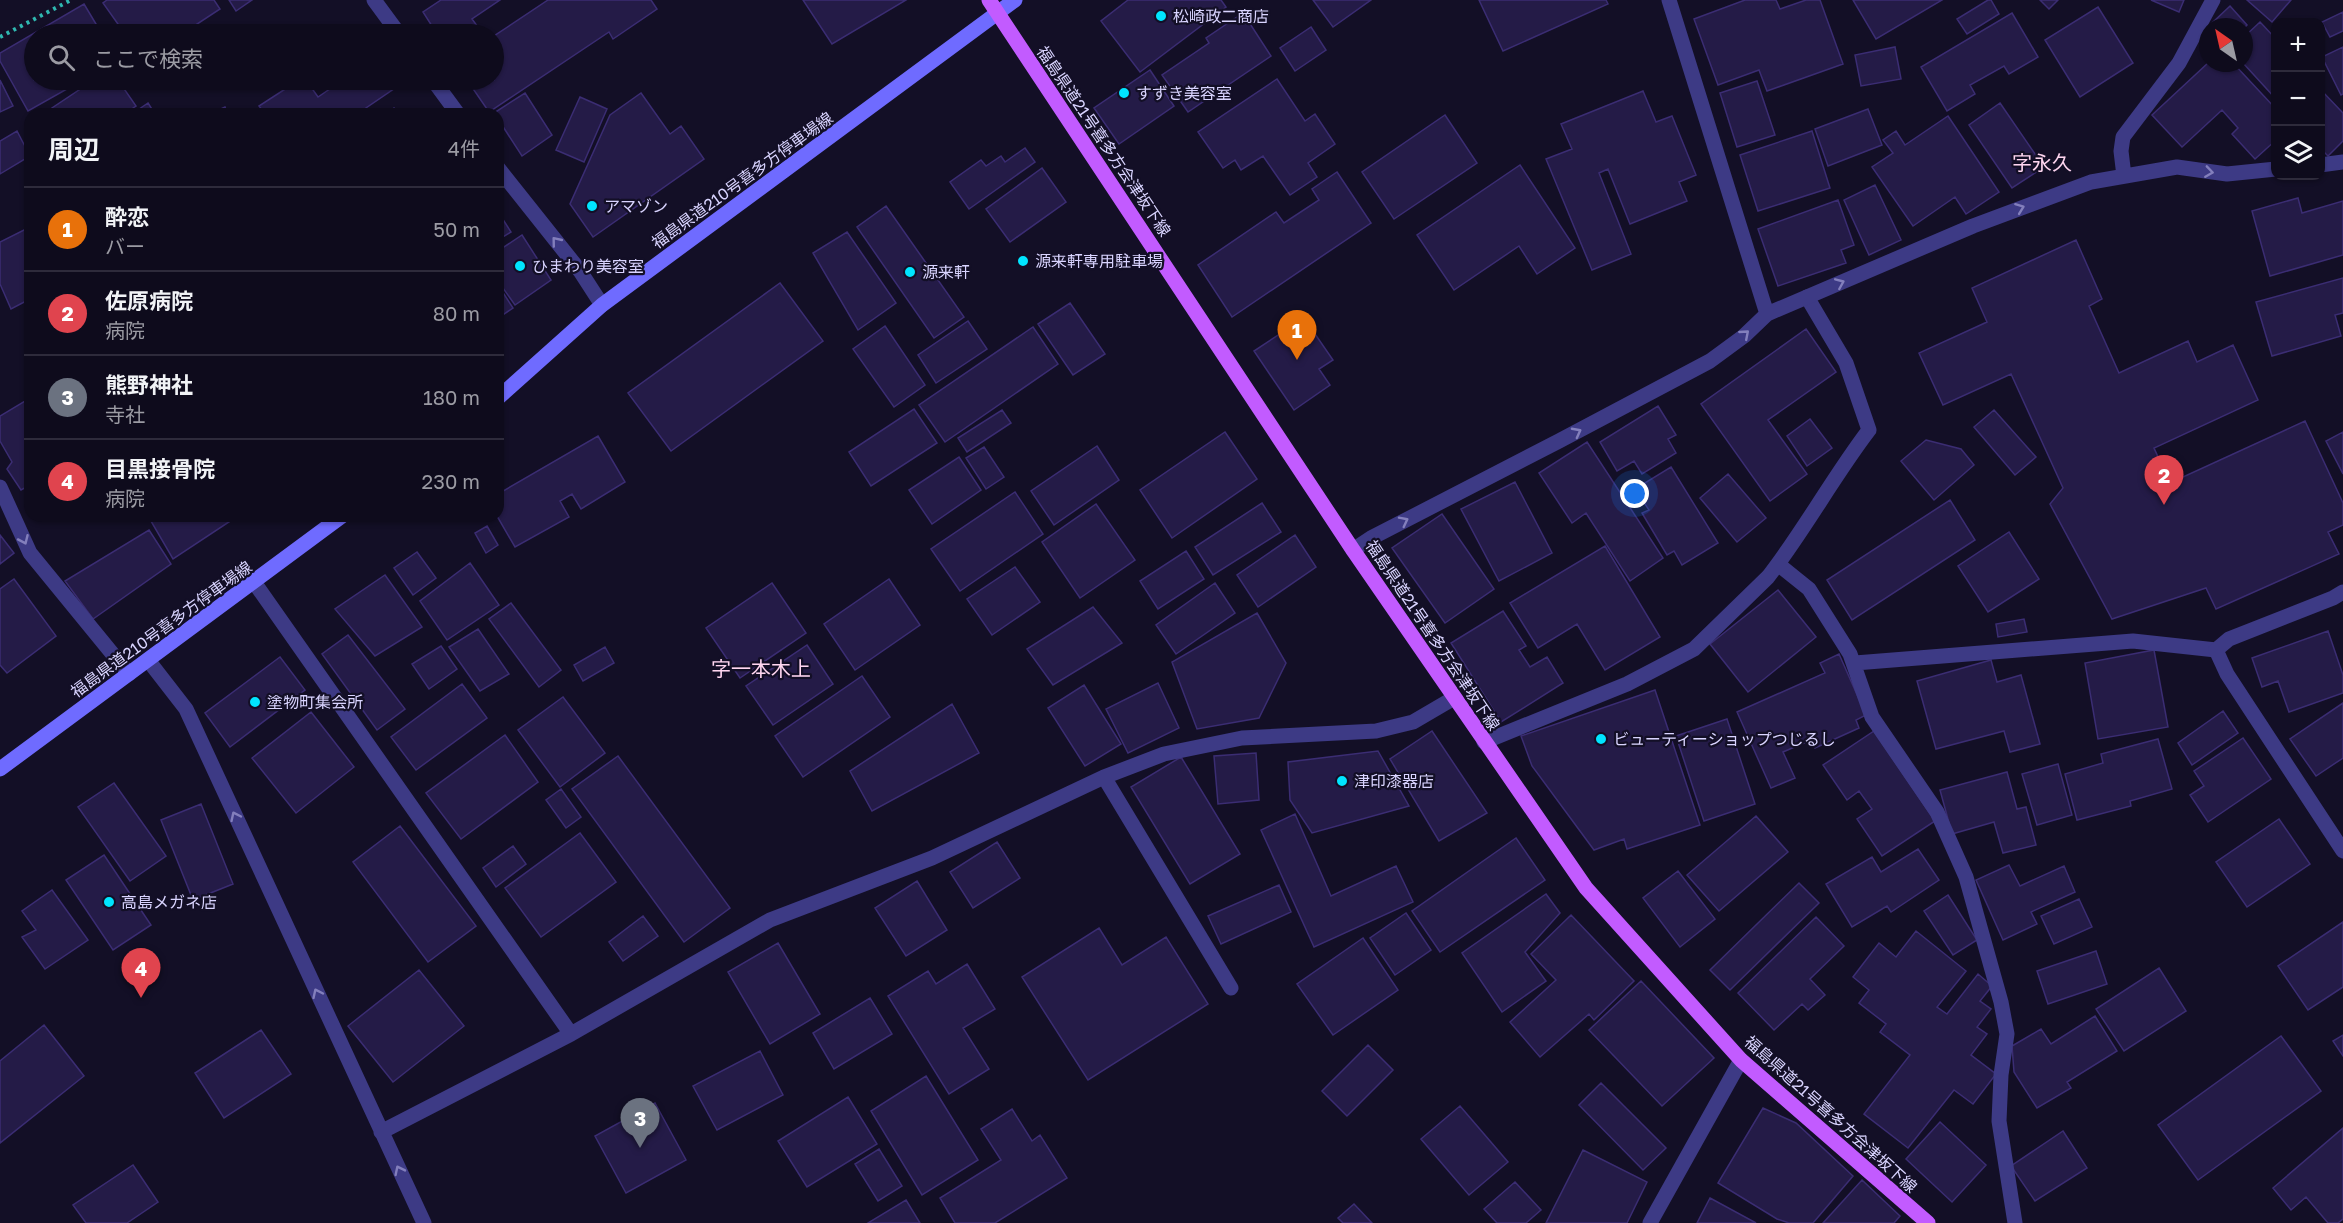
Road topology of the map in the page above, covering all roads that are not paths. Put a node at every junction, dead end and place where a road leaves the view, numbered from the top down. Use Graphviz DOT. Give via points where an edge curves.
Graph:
graph roads {
  1 [pos="374,0"];
  2 [pos="989,0"];
  3 [pos="1016,0"];
  4 [pos="1669,0"];
  5 [pos="2213,0"];
  6 [pos="997,13"];
  7 [pos="392,24"];
  8 [pos="440,90"];
  9 [pos="454,108"];
  10 [pos="2343,162"];
  11 [pos="2325,164"];
  12 [pos="2271,170"];
  13 [pos="504,176"];
  14 [pos="2124,176"];
  15 [pos="1808,297"];
  16 [pos="602,305"];
  17 [pos="1767,314"];
  18 [pos="504,393"];
  19 [pos="0,487"];
  20 [pos="334,522"];
  21 [pos="1353,550"];
  22 [pos="1778,564"];
  23 [pos="254,582"];
  24 [pos="2343,592"];
  25 [pos="2216,650"];
  26 [pos="148,660"];
  27 [pos="1854,663"];
  28 [pos="129,674"];
  29 [pos="1454,698"];
  30 [pos="1484,742"];
  31 [pos="0,769"];
  32 [pos="1104,777"];
  33 [pos="2343,851"];
  34 [pos="1231,988"];
  35 [pos="571,1034"];
  36 [pos="1741,1060"];
  37 [pos="381,1132"];
  38 [pos="424,1223"];
  39 [pos="1650,1223"];
  40 [pos="1928,1223"];
  41 [pos="2015,1223"];
  1 -- 7 [label="street"];
  2 -- 6 [label="main road, 福島県道21号喜多方会津坂下線"];
  3 -- 6 [label="main road, 福島県道210号喜多方停車場線"];
  4 -- 17 [label="street"];
  5 -- 14 [label="street" via="2179,63 2123,137"];
  6 -- 16 [label="main road, 福島県道210号喜多方停車場線"];
  6 -- 21 [label="main road, 福島県道21号喜多方会津坂下線"];
  8 -- 9 [label="street"];
  10 -- 11 [label="street"];
  14 -- 12 [label="street, one-way" via="2177,167 2227,174"];
  16 -- 13 [label="street, one-way"];
  15 -- 14 [label="street, one-way" via="1972,226 2091,182"];
  15 -- 17 [label="street"];
  15 -- 22 [label="street" via="1846,363 1869,429"];
  16 -- 18 [label="main road, 福島県道210号喜多方停車場線"];
  21 -- 17 [label="street, one-way" via="1371,537 1710,361"];
  19 -- 28 [label="street, one-way" via="30,553"];
  20 -- 23 [label="main road, 福島県道210号喜多方停車場線"];
  21 -- 29 [label="main road, 福島県道21号喜多方会津坂下線"];
  22 -- 27 [label="street" via="1809,589"];
  22 -- 30 [label="street" via="1694,649 1627,684"];
  23 -- 26 [label="main road, 福島県道210号喜多方停車場線"];
  23 -- 35 [label="street"];
  24 -- 25 [label="street" via="2229,639"];
  25 -- 27 [label="street" via="2133,641"];
  25 -- 33 [label="street" via="2227,674"];
  26 -- 28 [label="main road, 福島県道210号喜多方停車場線"];
  37 -- 26 [label="street, one-way" via="186,710"];
  27 -- 41 [label="street" via="1872,717 1937,812 1966,877 2007,1034 1999,1121"];
  28 -- 31 [label="main road, 福島県道210号喜多方停車場線"];
  29 -- 30 [label="main road, 福島県道21号喜多方会津坂下線"];
  29 -- 32 [label="street" via="1413,722 1376,731 1242,738 1164,754"];
  30 -- 36 [label="main road, 福島県道21号喜多方会津坂下線" via="1586,888"];
  32 -- 34 [label="street"];
  32 -- 35 [label="street" via="932,858 770,920"];
  35 -- 37 [label="street"];
  36 -- 39 [label="street"];
  36 -- 40 [label="main road, 福島県道21号喜多方会津坂下線"];
  38 -- 37 [label="street, one-way"];
}
